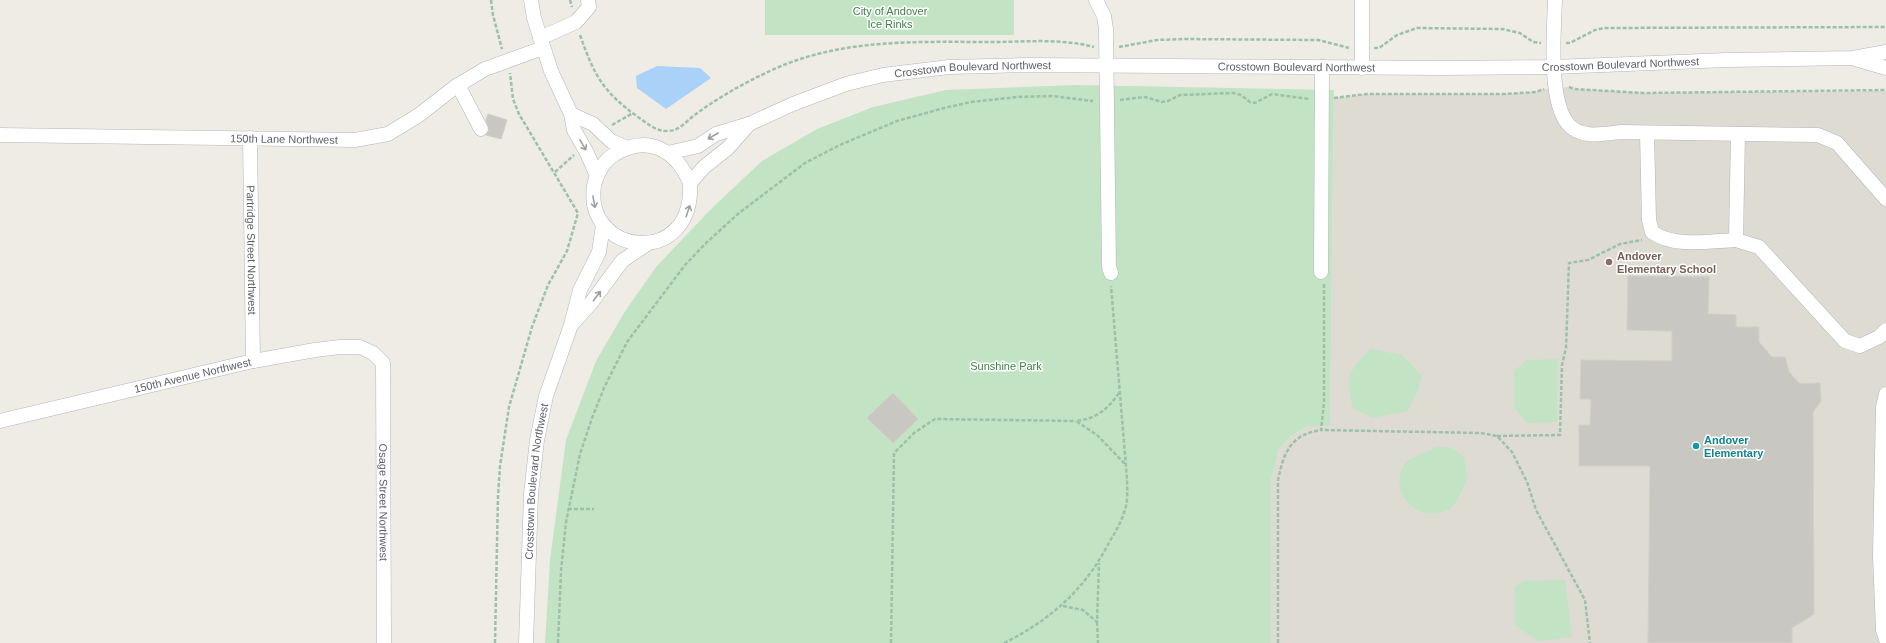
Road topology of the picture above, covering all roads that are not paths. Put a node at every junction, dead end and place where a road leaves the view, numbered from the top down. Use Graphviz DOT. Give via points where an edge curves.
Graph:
graph roads {
  1 [pos="531,0"];
  2 [pos="588,0"];
  3 [pos="1096,0"];
  4 [pos="1362,0"];
  5 [pos="1554,0"];
  6 [pos="542,43"];
  7 [pos="1886,52"];
  8 [pos="1853,58"];
  9 [pos="1106,65"];
  10 [pos="1322,67"];
  11 [pos="1554,67"];
  12 [pos="1362,68"];
  13 [pos="1886,68"];
  14 [pos="458,85"];
  15 [pos="571,114"];
  16 [pos="749,124"];
  17 [pos="481,129"];
  18 [pos="1647,133"];
  19 [pos="1738,134"];
  20 [pos="0,135"];
  21 [pos="250,138"];
  22 [pos="627,148"];
  23 [pos="668,154"];
  24 [pos="597,176"];
  25 [pos="690,183"];
  26 [pos="1886,199"];
  27 [pos="603,225"];
  28 [pos="1736,240"];
  29 [pos="647,244"];
  30 [pos="1321,272"];
  31 [pos="1111,273"];
  32 [pos="571,325"];
  33 [pos="1886,330"];
  34 [pos="253,361"];
  35 [pos="383,363"];
  36 [pos="1886,394"];
  37 [pos="0,421"];
  38 [pos="1886,639"];
  39 [pos="384,643"];
  40 [pos="526,643"];
  1 -- 6 [label="street"];
  2 -- 6 [label="street, 150th Lane Northwest" via="589,7 576,22"];
  3 -- 9 [label="street" via="1104,16 1106,29"];
  4 -- 12 [label="street"];
  5 -- 11 [label="street"];
  6 -- 14 [label="street, 150th Lane Northwest"];
  6 -- 15 [label="street" via="551,71"];
  7 -- 8 [label="street, Crosstown Boulevard Northwest"];
  8 -- 11 [label="street, Crosstown Boulevard Northwest"];
  8 -- 13 [label="street, Crosstown Boulevard Northwest"];
  9 -- 10 [label="street, Crosstown Boulevard Northwest"];
  9 -- 16 [label="street, Crosstown Boulevard Northwest" via="949,67 883,75 814,95"];
  9 -- 31 [label="street"];
  10 -- 12 [label="street, Crosstown Boulevard Northwest"];
  10 -- 30 [label="street"];
  11 -- 12 [label="street, Crosstown Boulevard Northwest"];
  11 -- 18 [label="street" via="1558,104 1568,125 1580,132 1594,135"];
  14 -- 17 [label="street"];
  14 -- 21 [label="street, 150th Lane Northwest" via="419,115 388,134 355,140"];
  15 -- 22 [label="street" via="593,124 611,142"];
  15 -- 24 [label="street, one-way" via="574,130"];
  16 -- 23 [label="street, Crosstown Boulevard Northwest, one-way" via="716,134 698,146"];
  16 -- 25 [label="street, Crosstown Boulevard Northwest" via="728,148 704,167"];
  18 -- 19 [label="street"];
  18 -- 28 [label="street" via="1649,220 1652,232 1658,237 1684,242"];
  19 -- 26 [label="street" via="1818,135 1836,143"];
  19 -- 28 [label="street"];
  20 -- 21 [label="street, 150th Lane Northwest"];
  21 -- 34 [label="street, Partridge Street Northwest"];
  22 -- 23 [label="street, Crosstown Boulevard Northwest" via="643,145 659,148"];
  22 -- 24 [label="street, Crosstown Boulevard Northwest" via="613,155 602,166"];
  23 -- 25 [label="street, Crosstown Boulevard Northwest" via="684,168"];
  24 -- 27 [label="street, Crosstown Boulevard Northwest, one-way" via="593,196 596,211"];
  29 -- 25 [label="street, Crosstown Boulevard Northwest, one-way" via="664,239 677,229 687,216 691,200"];
  27 -- 29 [label="street, Crosstown Boulevard Northwest" via="616,236 631,242"];
  27 -- 32 [label="street, Crosstown Boulevard Northwest" via="599,252 580,290"];
  28 -- 33 [label="street" via="1759,247 1844,341 1860,346 1879,337"];
  32 -- 29 [label="street, Crosstown Boulevard Northwest, one-way" via="622,262"];
  32 -- 40 [label="street, Crosstown Boulevard Northwest" via="546,396 537,440 531,494"];
  34 -- 35 [label="street, 150th Avenue Northwest" via="340,347 360,347"];
  34 -- 37 [label="street, 150th Avenue Northwest"];
  35 -- 39 [label="street, Osage Street Northwest"];
  36 -- 38 [label="street" via="1882,407 1880,556 1883,630"];
}
